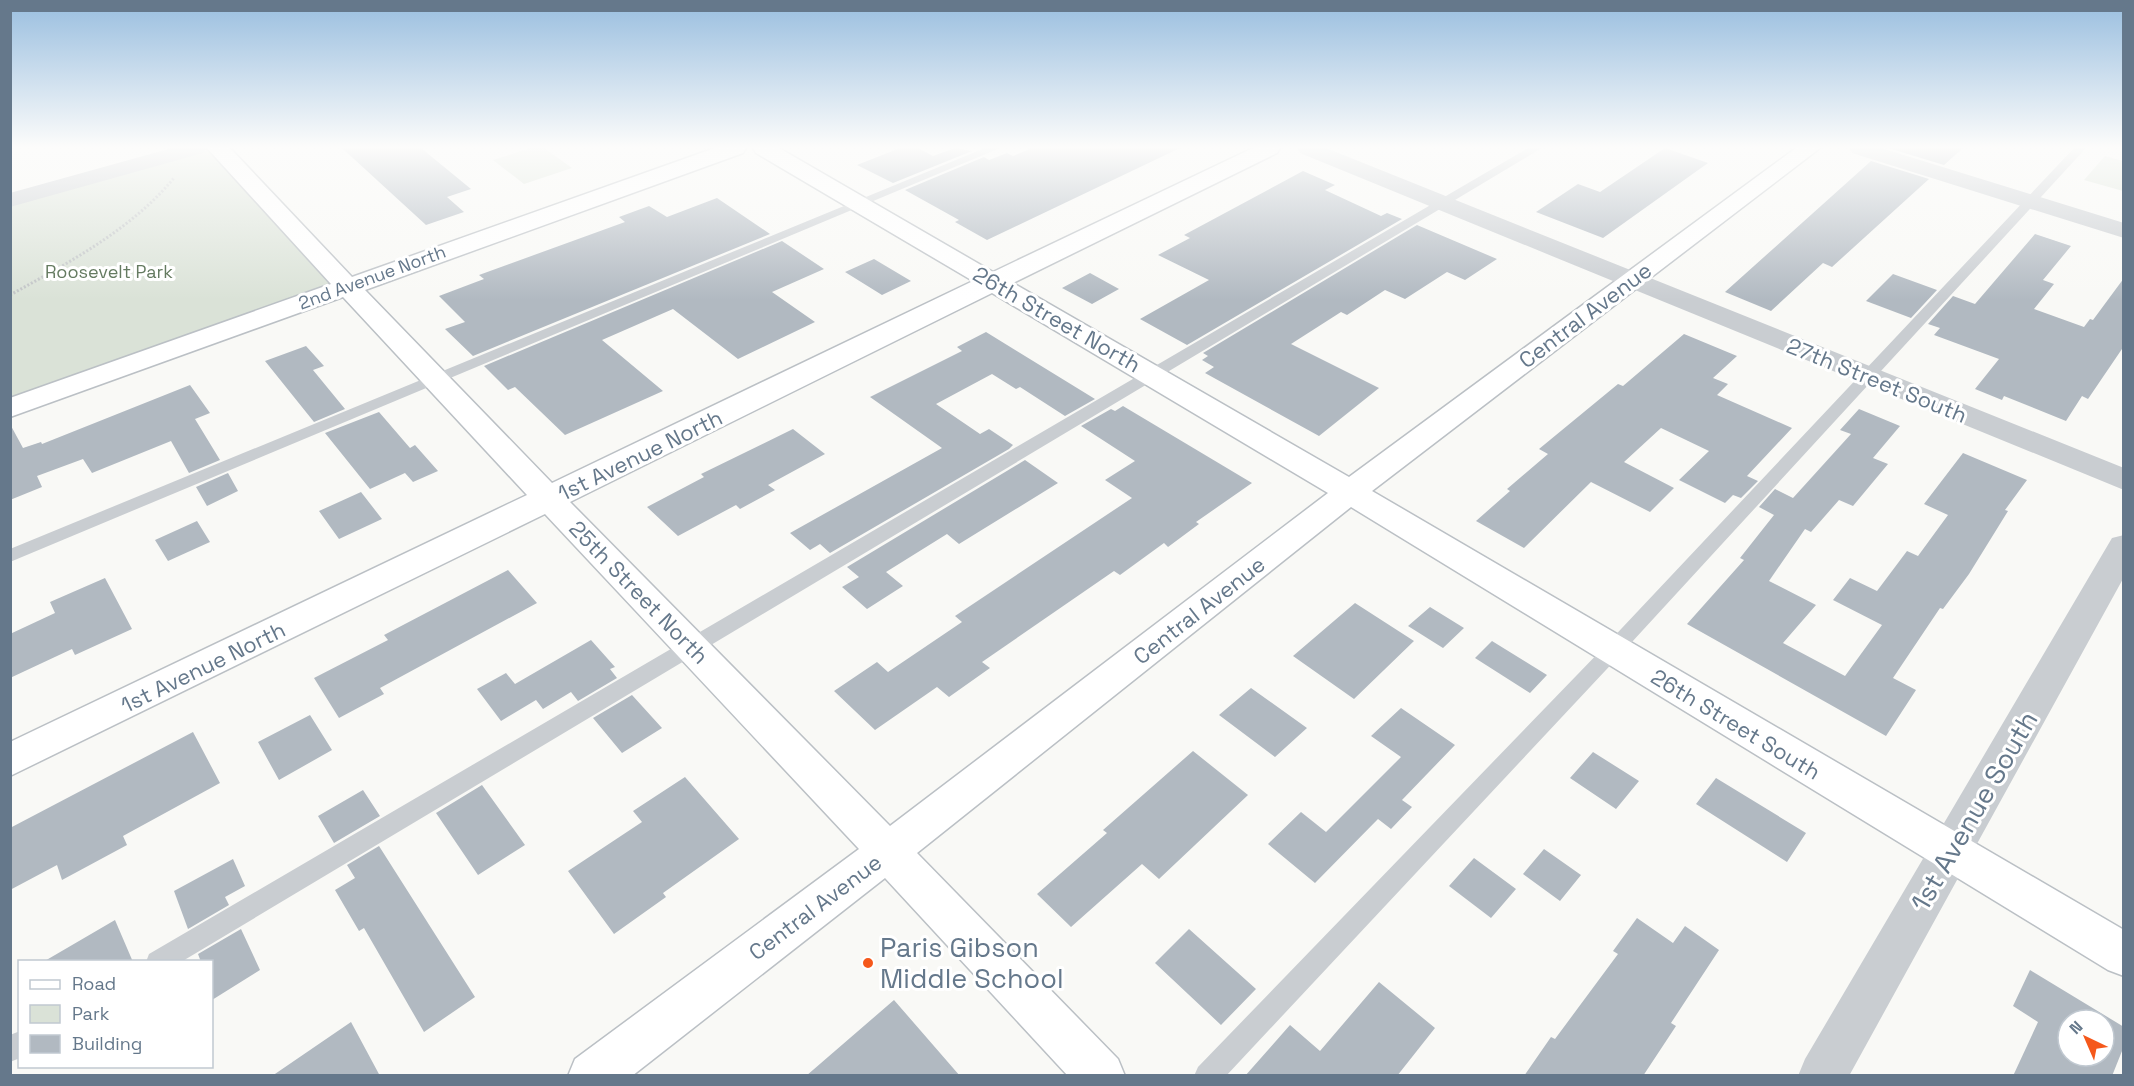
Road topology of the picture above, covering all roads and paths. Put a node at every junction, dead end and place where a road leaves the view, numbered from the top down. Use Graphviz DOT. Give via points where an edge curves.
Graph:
graph roads {
  1 [pos="158,199"];
  2 [pos="265,199"];
  3 [pos="592,199"];
  4 [pos="852,199"];
  5 [pos="870,199"];
  6 [pos="1165,199"];
  7 [pos="1434,199"];
  8 [pos="1448,199"];
  9 [pos="1741,199"];
  10 [pos="2021,199"];
  11 [pos="2035,199"];
  12 [pos="1442,202"];
  13 [pos="2032,202"];
  14 [pos="859,203"];
  15 [pos="2124,231"];
  16 [pos="1632,280"];
  17 [pos="994,282"];
  18 [pos="346,286"];
  19 [pos="10,295"];
  20 [pos="1150,374"];
  21 [pos="1867,375"];
  22 [pos="435,380"];
  23 [pos="10,408"];
  24 [pos="2124,480"];
  25 [pos="1350,492"];
  26 [pos="549,500"];
  27 [pos="2124,546"];
  28 [pos="10,556"];
  29 [pos="691,646"];
  30 [pos="1613,650"];
  31 [pos="10,760"];
  32 [pos="890,850"];
  33 [pos="1951,853"];
  34 [pos="2124,955"];
  35 [pos="161,960"];
  36 [pos="592,1076"];
  37 [pos="1101,1076"];
  38 [pos="1208,1076"];
  39 [pos="1822,1076"];
  1 -- 19 [label="path" via="57,270"];
  2 -- 18 [label="street, 25th Street North"];
  3 -- 18 [label="street, 2nd Avenue North"];
  4 -- 14 [label="street, 26th Street North"];
  5 -- 14 [label="lane"];
  6 -- 17 [label="street, 1st Avenue North"];
  7 -- 12 [label="street, 27th Street South"];
  8 -- 12 [label="lane"];
  9 -- 16 [label="street, Central Avenue"];
  10 -- 13 [label="street"];
  11 -- 13 [label="lane"];
  12 -- 16 [label="street, 27th Street South"];
  12 -- 20 [label="lane"];
  13 -- 15 [label="street"];
  13 -- 21 [label="lane"];
  14 -- 17 [label="street, 26th Street North"];
  14 -- 22 [label="lane"];
  16 -- 21 [label="street, 27th Street South"];
  16 -- 25 [label="street, Central Avenue"];
  17 -- 20 [label="street, 26th Street North"];
  17 -- 26 [label="street, 1st Avenue North"];
  18 -- 22 [label="street, 25th Street North"];
  18 -- 23 [label="street, 2nd Avenue North"];
  20 -- 25 [label="street, 26th Street North"];
  20 -- 29 [label="lane"];
  21 -- 24 [label="street, 27th Street South"];
  21 -- 30 [label="lane"];
  22 -- 26 [label="street, 25th Street North"];
  22 -- 28 [label="lane"];
  25 -- 30 [label="street, 26th Street South"];
  25 -- 32 [label="street, Central Avenue"];
  26 -- 29 [label="street, 25th Street North"];
  26 -- 31 [label="street, 1st Avenue North"];
  27 -- 33 [label="street, 1st Avenue South"];
  29 -- 32 [label="street, 25th Street North"];
  29 -- 35 [label="lane"];
  30 -- 33 [label="street, 26th Street South"];
  30 -- 38 [label="lane"];
  32 -- 36 [label="street, Central Avenue"];
  32 -- 37 [label="street, 25th Street North"];
  33 -- 34 [label="street, 26th Street South"];
  33 -- 39 [label="street, 1st Avenue South"];
}
